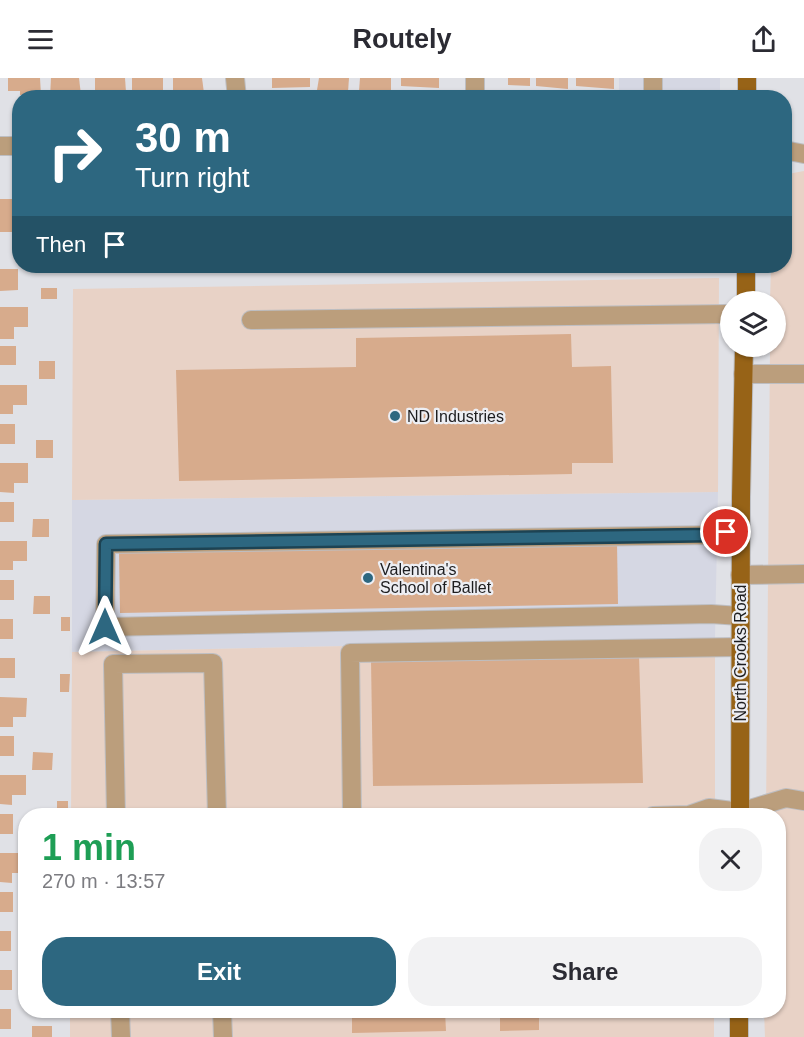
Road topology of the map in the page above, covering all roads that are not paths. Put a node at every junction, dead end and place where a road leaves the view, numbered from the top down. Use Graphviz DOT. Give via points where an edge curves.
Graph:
graph roads {
  1 [pos="746,273"];
  2 [pos="746,291"];
  3 [pos="720,314"];
  4 [pos="251,320"];
  5 [pos="744,357"];
  6 [pos="743,374"];
  7 [pos="804,374"];
  8 [pos="741,530"];
  9 [pos="740,574"];
  10 [pos="804,574"];
  11 [pos="740,616"];
  12 [pos="740,647"];
  13 [pos="804,801"];
  14 [pos="116,808"];
  15 [pos="217,808"];
  16 [pos="352,808"];
  17 [pos="740,808"];
  18 [pos="757,808"];
  19 [pos="120,1018"];
  20 [pos="222,1018"];
  21 [pos="739,1018"];
  22 [pos="121,1037"];
  23 [pos="223,1037"];
  24 [pos="739,1037"];
  1 -- 2 [label="main road"];
  3 -- 4 [label="street"];
  5 -- 6 [label="main road, North Crooks Road"];
  6 -- 7 [label="street"];
  6 -- 8 [label="main road, North Crooks Road"];
  8 -- 9 [label="main road, North Crooks Road"];
  8 -- 11 [label="street" via="712,535 106,544 105,627"];
  9 -- 10 [label="street"];
  9 -- 11 [label="main road, North Crooks Road"];
  11 -- 12 [label="main road, North Crooks Road"];
  12 -- 16 [label="street" via="350,653"];
  12 -- 17 [label="main road, North Crooks Road"];
  13 -- 18 [label="street" via="786,798"];
  14 -- 15 [label="street" via="113,664 213,663"];
  19 -- 22 [label="street"];
  20 -- 23 [label="street"];
  21 -- 24 [label="main road"];
}
